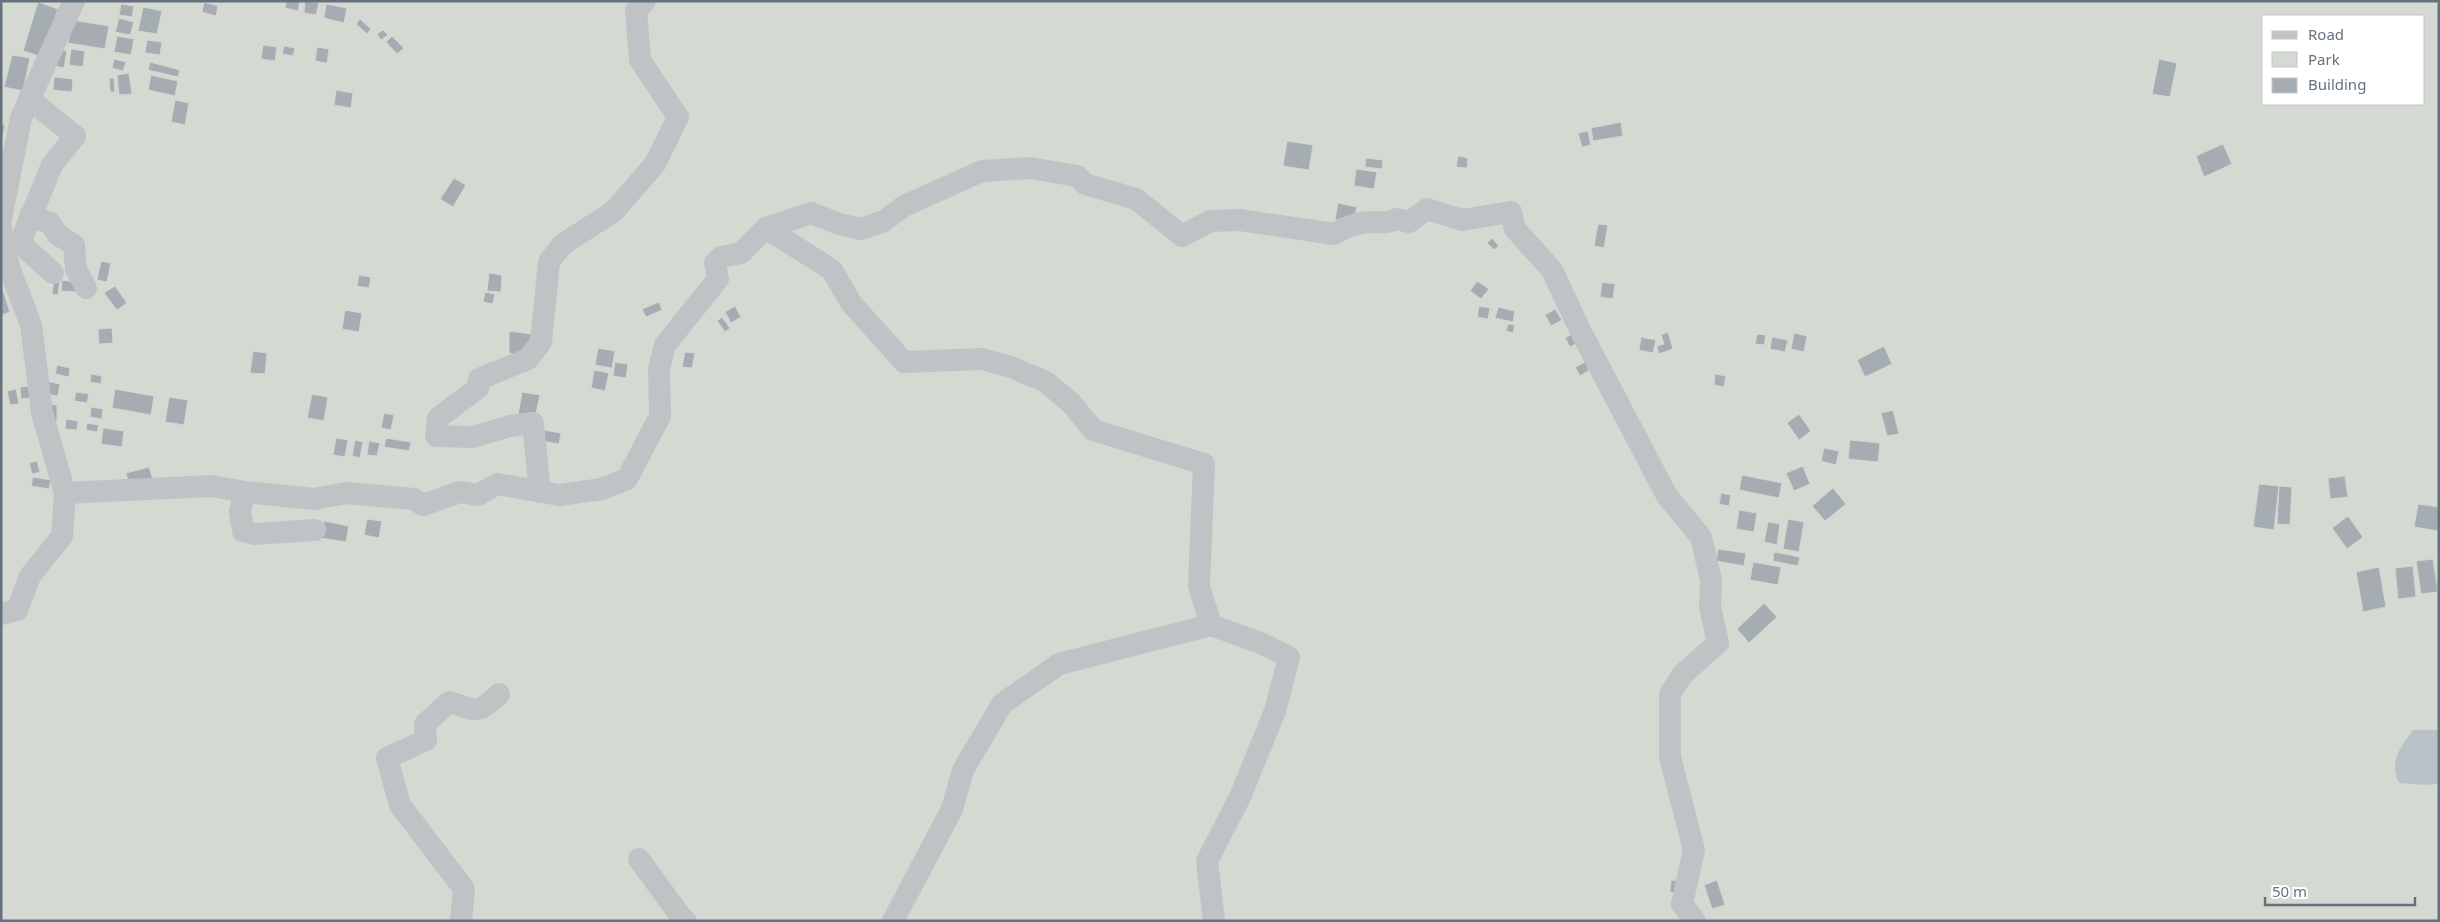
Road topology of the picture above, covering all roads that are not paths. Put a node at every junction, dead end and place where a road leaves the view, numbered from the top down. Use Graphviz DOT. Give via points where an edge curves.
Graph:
graph roads {
  1 [pos="74,1"];
  2 [pos="645,1"];
  3 [pos="30,99"];
  4 [pos="30,216"];
  5 [pos="1,219"];
  6 [pos="1,228"];
  7 [pos="766,228"];
  8 [pos="53,273"];
  9 [pos="86,288"];
  10 [pos="245,492"];
  11 [pos="540,492"];
  12 [pos="65,493"];
  13 [pos="315,530"];
  14 [pos="1,614"];
  15 [pos="1211,625"];
  16 [pos="499,694"];
  17 [pos="639,859"];
  18 [pos="460,921"];
  19 [pos="686,921"];
  20 [pos="893,921"];
  21 [pos="1214,921"];
  22 [pos="1695,921"];
  1 -- 3 [label="street"];
  2 -- 11 [label="street" via="636,11 640,60 678,117 655,164 614,211 562,245 550,262 541,342 528,359 479,379 478,388 438,418 436,436 472,437 533,423"];
  3 -- 4 [label="street" via="75,136 52,165"];
  3 -- 5 [label="street" via="21,118"];
  4 -- 8 [label="street" via="20,244"];
  4 -- 9 [label="street" via="50,223 58,235 74,245 76,269"];
  6 -- 12 [label="street" via="9,267 31,325 42,413"];
  7 -- 11 [label="street" via="741,253 721,257 715,263 718,279 665,345 659,369 660,416 627,478 602,489 559,495"];
  7 -- 15 [label="street" via="832,270 851,303 904,362 982,359 1010,367 1046,382 1072,404 1093,430 1204,464 1198,586"];
  7 -- 22 [label="street" via="811,213 861,229 884,221 904,206 982,171 1030,168 1077,176 1085,184 1136,199 1182,236 1210,221 1240,220 1334,234 1345,226 1370,222 1390,223 1396,219 1409,222 1427,210 1462,220 1511,212 1515,229 1552,270 1667,496 1701,537 1711,580 1710,607 1718,643 1683,674 1670,694 1670,757 1694,850 1682,904"];
  10 -- 11 [label="street" via="314,499 346,493 414,499 423,505 460,492 478,495 497,484"];
  10 -- 12 [label="street" via="212,486"];
  10 -- 13 [label="street" via="240,511 243,531 254,534"];
  12 -- 14 [label="street" via="62,536 30,576 18,610"];
  15 -- 20 [label="street" via="1059,664 1002,704 963,770 952,810"];
  15 -- 21 [label="street" via="1289,657 1275,711 1240,796 1206,860"];
  16 -- 18 [label="street" via="484,709 474,711 449,702 425,724 426,740 387,758 400,805 464,889"];
  17 -- 19 [label="street"];
}
